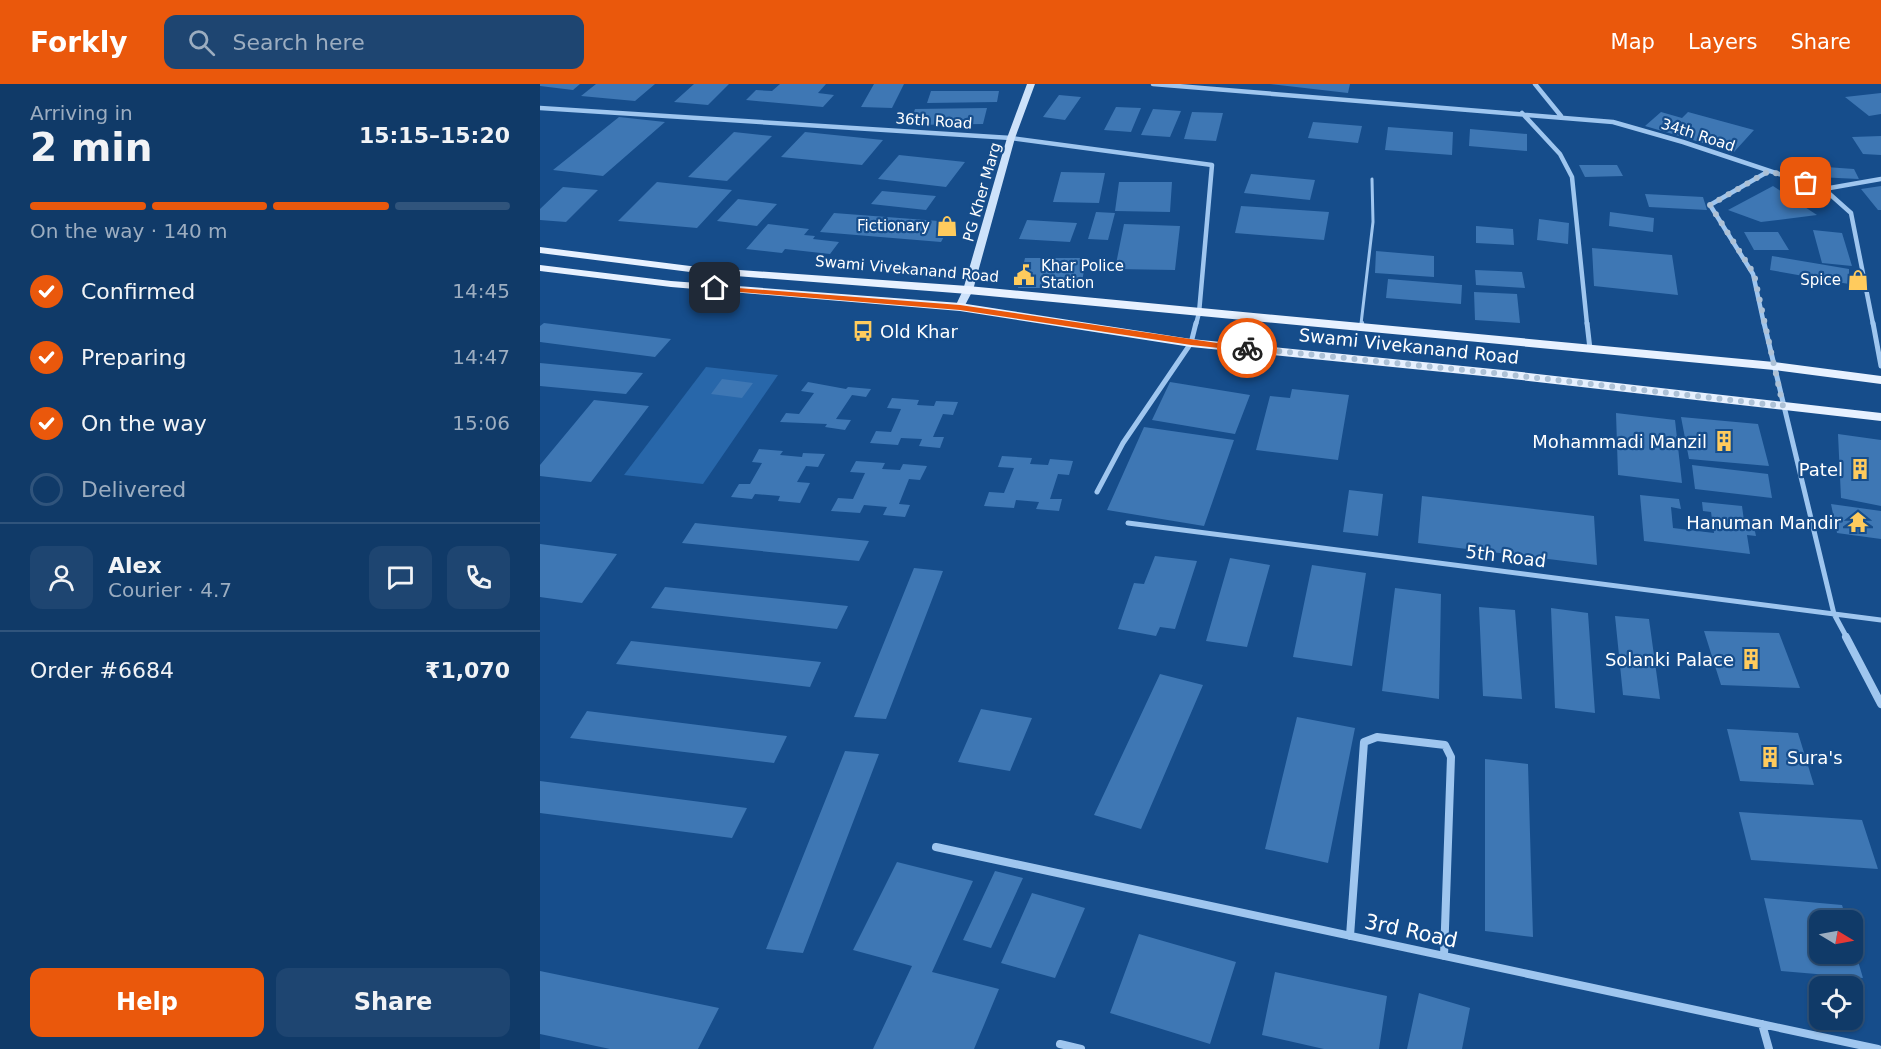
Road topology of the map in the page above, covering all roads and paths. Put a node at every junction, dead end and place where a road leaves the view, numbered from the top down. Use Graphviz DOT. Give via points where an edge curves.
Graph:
graph roads {
  1 [pos="1031,84"];
  2 [pos="1153,84"];
  3 [pos="1535,84"];
  4 [pos="540,108"];
  5 [pos="1522,113"];
  6 [pos="1560,116"];
  7 [pos="1011,138"];
  8 [pos="1769,171"];
  9 [pos="1372,179"];
  10 [pos="1881,179"];
  11 [pos="1824,189"];
  12 [pos="540,250"];
  13 [pos="540,268"];
  14 [pos="968,290"];
  15 [pos="960,307"];
  16 [pos="1199,313"];
  17 [pos="1361,328"];
  18 [pos="1191,343"];
  19 [pos="1590,349"];
  20 [pos="1774,366"];
  21 [pos="1881,366"];
  22 [pos="1881,380"];
  23 [pos="1783,406"];
  24 [pos="1881,417"];
  25 [pos="1097,492"];
  26 [pos="1128,523"];
  27 [pos="1834,614"];
  28 [pos="1881,620"];
  29 [pos="1881,704"];
  30 [pos="936,847"];
  31 [pos="1350,936"];
  32 [pos="1444,956"];
  33 [pos="1762,1024"];
  34 [pos="1060,1044"];
  35 [pos="1081,1049"];
  36 [pos="1769,1049"];
  37 [pos="1878,1049"];
  1 -- 7 [label="street, PG Kher Marg"];
  2 -- 5 [label="street, 34th Road"];
  3 -- 6 [label="street"];
  4 -- 7 [label="street, 36th Road"];
  5 -- 6 [label="street, 34th Road"];
  5 -- 19 [label="street" via="1560,154 1572,177"];
  6 -- 8 [label="street, 34th Road" via="1613,122"];
  7 -- 14 [label="street, PG Kher Marg"];
  7 -- 16 [label="street, 36th Road" via="1212,165"];
  8 -- 11 [label="street, 34th Road"];
  8 -- 20 [label="street" via="1710,205 1754,274"];
  9 -- 17 [label="lane" via="1373,222"];
  10 -- 11 [label="street"];
  11 -- 21 [label="street" via="1851,213"];
  12 -- 14 [label="main road, Swami Vivekanand Road" via="699,270"];
  13 -- 15 [label="main road, Swami Vivekanand Road" via="671,285"];
  14 -- 15 [label="street, PG Kher Marg"];
  14 -- 16 [label="main road, Swami Vivekanand Road"];
  15 -- 18 [label="main road, Swami Vivekanand Road"];
  16 -- 17 [label="main road, Swami Vivekanand Road"];
  16 -- 18 [label="street"];
  17 -- 19 [label="main road, Swami Vivekanand Road"];
  18 -- 23 [label="main road, Swami Vivekanand Road"];
  18 -- 25 [label="street" via="1123,443"];
  19 -- 20 [label="main road, Swami Vivekanand Road"];
  20 -- 22 [label="main road, Swami Vivekanand Road"];
  20 -- 23 [label="street"];
  23 -- 24 [label="main road, Swami Vivekanand Road"];
  23 -- 27 [label="street"];
  26 -- 27 [label="street, 5th Road"];
  27 -- 28 [label="street, 5th Road"];
  27 -- 29 [label="street"];
  30 -- 31 [label="street, 3rd Road"];
  31 -- 32 [label="street, 3rd Road"];
  31 -- 32 [label="street" via="1364,742 1377,737 1445,745 1451,758"];
  32 -- 33 [label="street, 3rd Road"];
  33 -- 36 [label="street"];
  33 -- 37 [label="street, 3rd Road"];
  34 -- 35 [label="street"];
}
